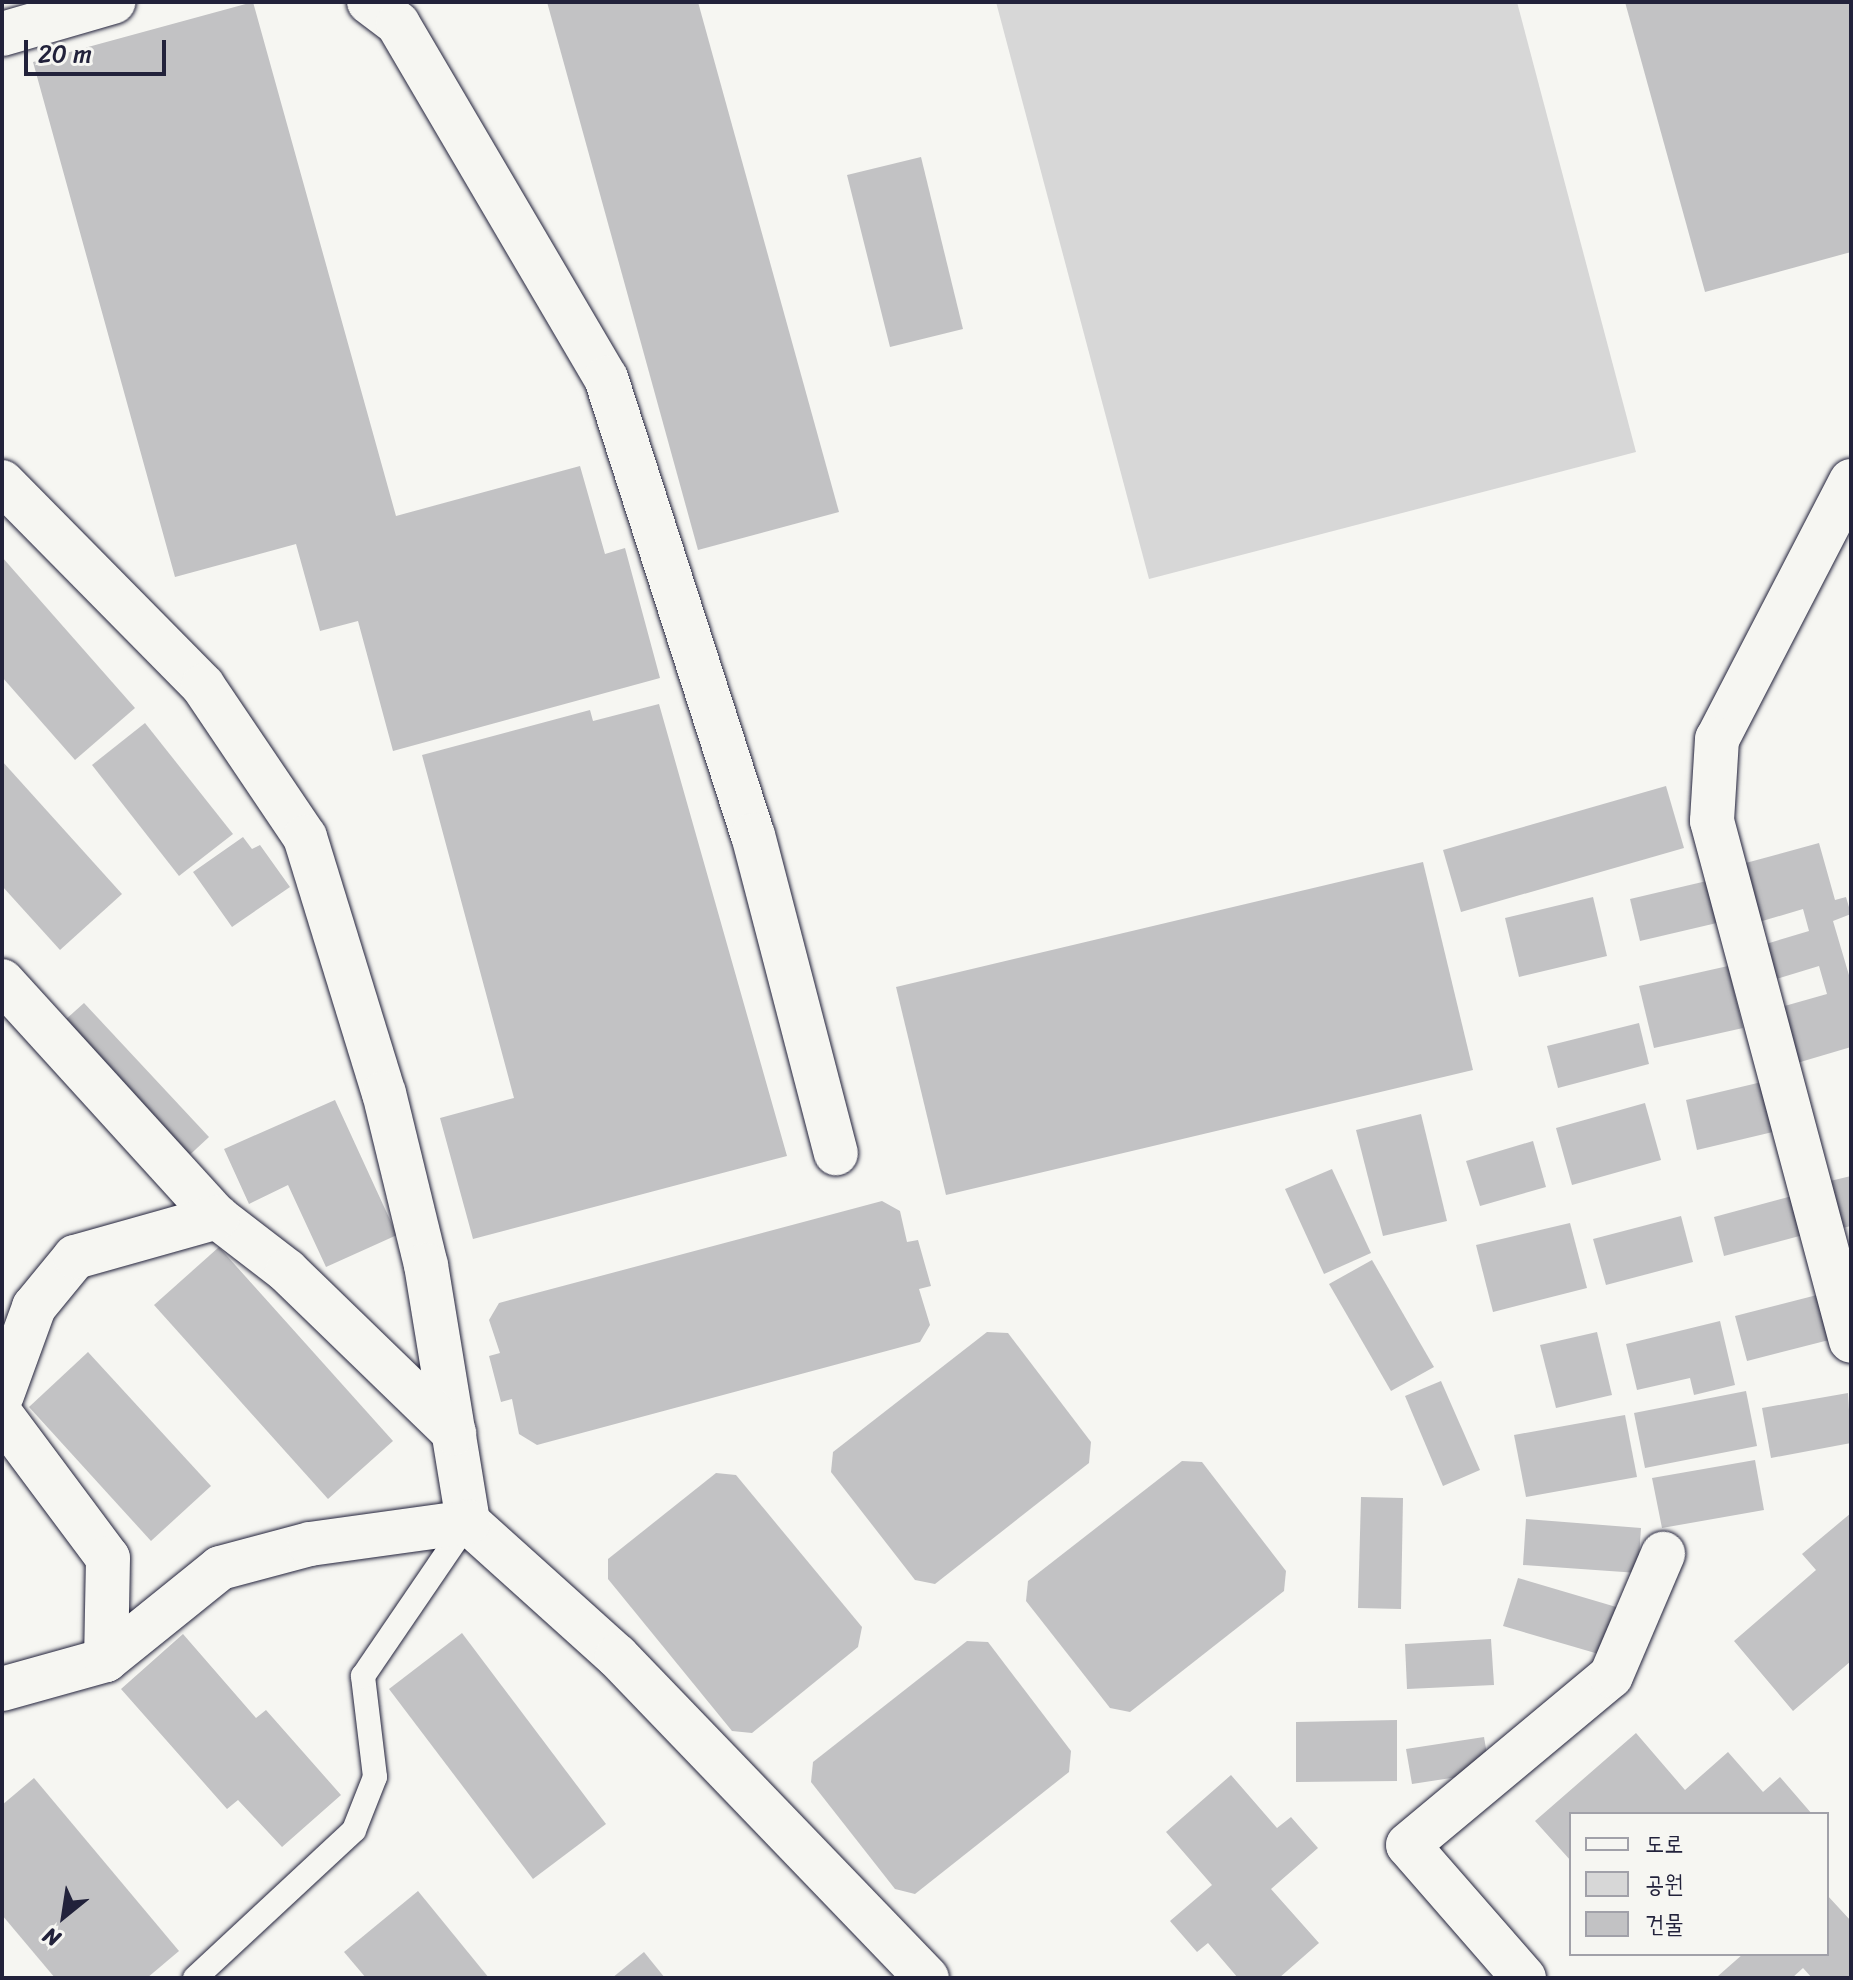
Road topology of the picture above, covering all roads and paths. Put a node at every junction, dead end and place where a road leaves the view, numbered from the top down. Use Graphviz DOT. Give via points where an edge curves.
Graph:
graph roads {
  1 [pos="113,2"];
  2 [pos="369,2"];
  3 [pos="2,34"];
  4 [pos="1851,481"];
  5 [pos="2,482"];
  6 [pos="2,981"];
  7 [pos="836,1153"];
  8 [pos="217,1217"];
  9 [pos="1841,1262"];
  10 [pos="1851,1341"];
  11 [pos="2,1395"];
  12 [pos="2,1416"];
  13 [pos="454,1433"];
  14 [pos="468,1522"];
  15 [pos="1663,1554"];
  16 [pos="106,1660"];
  17 [pos="2,1689"];
  18 [pos="195,1978"];
  19 [pos="927,1978"];
  20 [pos="1524,1978"];
  1 -- 3 [label="street"];
  2 -- 7 [label="street" via="398,24 606,378 753,835"];
  4 -- 9 [label="street" via="1717,739 1712,821"];
  5 -- 13 [label="street" via="203,686 305,837 384,1093 426,1265"];
  6 -- 8 [label="street"];
  8 -- 11 [label="street" via="75,1257 34,1307"];
  8 -- 13 [label="street" via="287,1271"];
  9 -- 10 [label="street"];
  12 -- 16 [label="street" via="108,1558"];
  13 -- 14 [label="street"];
  14 -- 16 [label="street" via="310,1544 220,1568"];
  14 -- 18 [label="lane" via="363,1676 375,1777 354,1830"];
  14 -- 19 [label="street" via="617,1656"];
  15 -- 20 [label="street" via="1611,1676 1408,1845"];
  16 -- 17 [label="street"];
}
